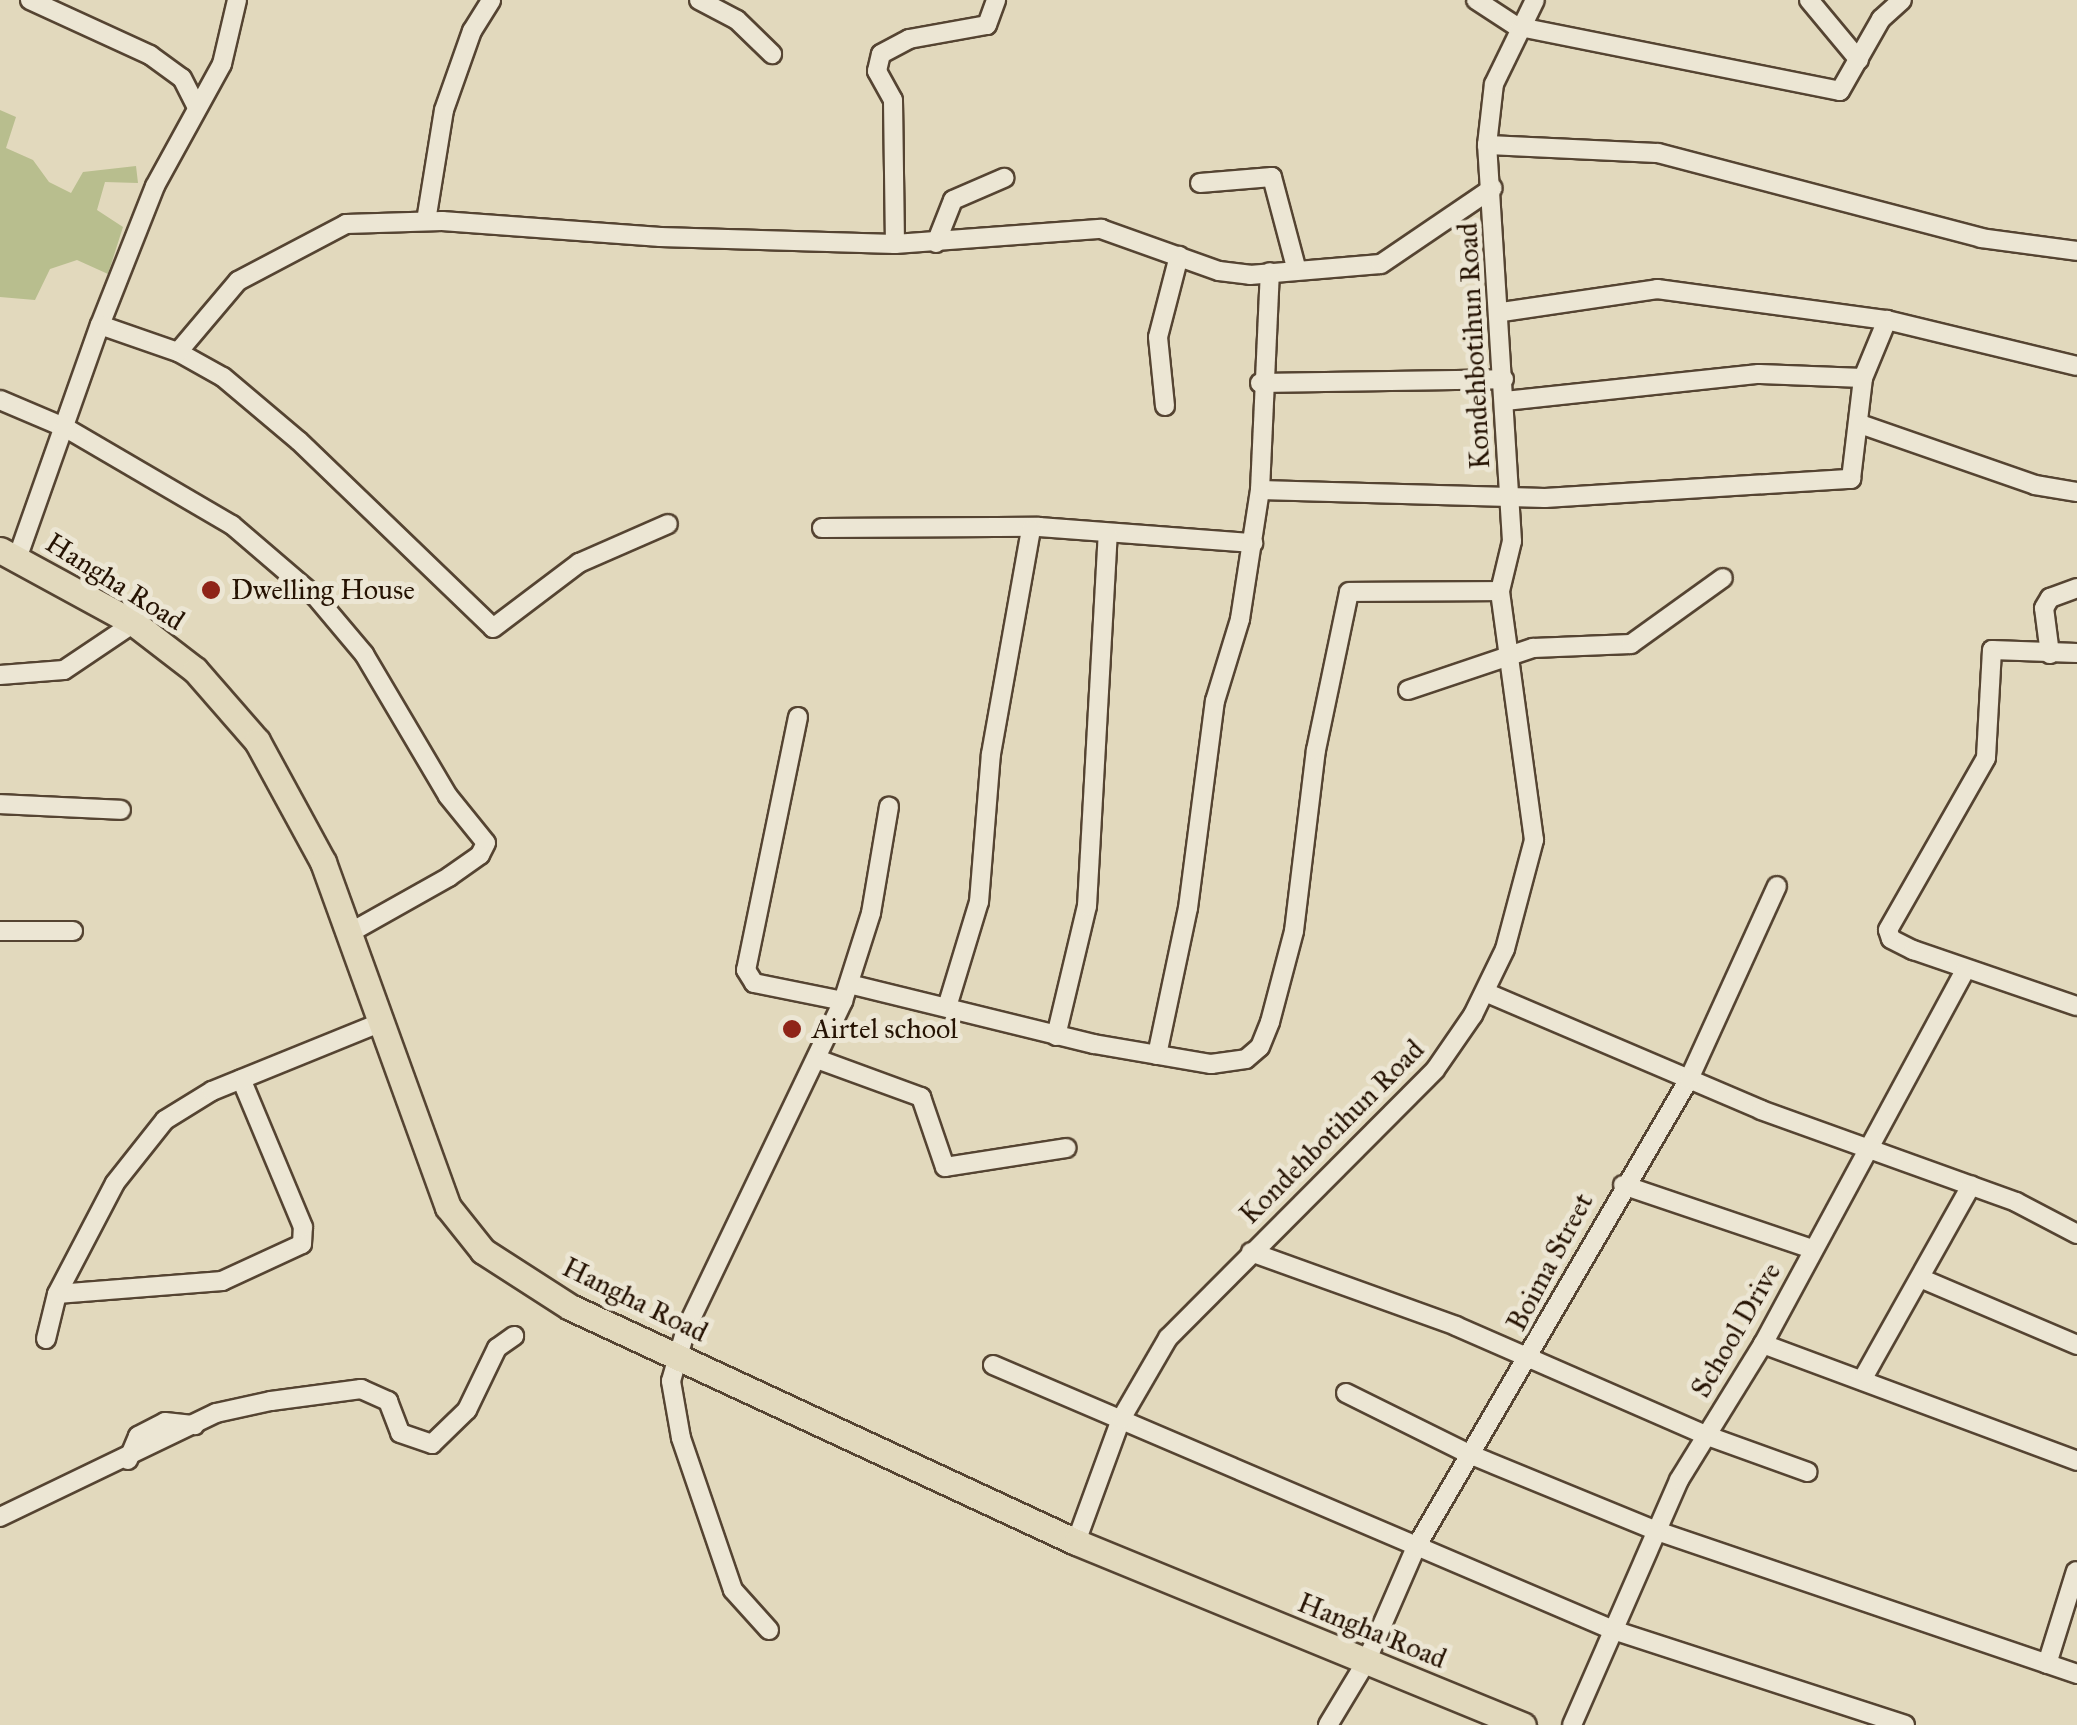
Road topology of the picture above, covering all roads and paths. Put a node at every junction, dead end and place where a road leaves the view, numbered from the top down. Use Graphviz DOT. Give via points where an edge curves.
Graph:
graph roads {
  1 [pos="30,0"];
  2 [pos="237,0"];
  3 [pos="491,0"];
  4 [pos="698,0"];
  5 [pos="996,0"];
  6 [pos="1476,0"];
  7 [pos="1535,0"];
  8 [pos="1810,0"];
  9 [pos="1902,0"];
  10 [pos="1520,28"];
  11 [pos="772,54"];
  12 [pos="1859,60"];
  13 [pos="196,106"];
  14 [pos="1488,145"];
  15 [pos="1004,178"];
  16 [pos="1200,183"];
  17 [pos="1493,188"];
  18 [pos="426,222"];
  19 [pos="894,244"];
  20 [pos="936,244"];
  21 [pos="2077,251"];
  22 [pos="1178,256"];
  23 [pos="1296,267"];
  24 [pos="1270,272"];
  25 [pos="1502,312"];
  26 [pos="1887,320"];
  27 [pos="100,325"];
  28 [pos="178,352"];
  29 [pos="2077,366"];
  30 [pos="1863,378"];
  31 [pos="1504,380"];
  32 [pos="1260,383"];
  33 [pos="0,400"];
  34 [pos="1505,401"];
  35 [pos="1164,406"];
  36 [pos="1860,424"];
  37 [pos="66,428"];
  38 [pos="1260,490"];
  39 [pos="2077,492"];
  40 [pos="1509,496"];
  41 [pos="668,524"];
  42 [pos="822,528"];
  43 [pos="1031,530"];
  44 [pos="1108,534"];
  45 [pos="1252,543"];
  46 [pos="9,553"];
  47 [pos="1723,578"];
  48 [pos="2077,588"];
  49 [pos="1500,591"];
  50 [pos="134,623"];
  51 [pos="1507,654"];
  52 [pos="2050,654"];
  53 [pos="2077,654"];
  54 [pos="0,675"];
  55 [pos="1408,690"];
  56 [pos="798,717"];
  57 [pos="0,804"];
  58 [pos="889,807"];
  59 [pos="121,810"];
  60 [pos="1777,886"];
  61 [pos="0,931"];
  62 [pos="74,932"];
  63 [pos="351,932"];
  64 [pos="1965,971"];
  65 [pos="846,992"];
  66 [pos="1485,992"];
  67 [pos="2077,1006"];
  68 [pos="947,1007"];
  69 [pos="382,1022"];
  70 [pos="1056,1036"];
  71 [pos="1158,1055"];
  72 [pos="816,1059"];
  73 [pos="242,1078"];
  74 [pos="1689,1079"];
  75 [pos="1067,1148"];
  76 [pos="1871,1150"];
  77 [pos="1623,1186"];
  78 [pos="1971,1186"];
  79 [pos="2077,1234"];
  80 [pos="1812,1249"];
  81 [pos="1251,1252"];
  82 [pos="1920,1278"];
  83 [pos="57,1294"];
  84 [pos="514,1336"];
  85 [pos="46,1339"];
  86 [pos="1762,1344"];
  87 [pos="2077,1345"];
  88 [pos="680,1356"];
  89 [pos="1528,1361"];
  90 [pos="993,1366"];
  91 [pos="1862,1380"];
  92 [pos="1346,1393"];
  93 [pos="1121,1419"];
  94 [pos="1705,1435"];
  95 [pos="1469,1454"];
  96 [pos="2077,1461"];
  97 [pos="1808,1472"];
  98 [pos="0,1517"];
  99 [pos="1658,1531"];
  100 [pos="1076,1542"];
  101 [pos="1416,1546"];
  102 [pos="2076,1570"];
  103 [pos="769,1630"];
  104 [pos="1613,1630"];
  105 [pos="1366,1662"];
  106 [pos="2046,1664"];
  107 [pos="2077,1674"];
  108 [pos="1328,1725"];
  109 [pos="1522,1725"];
  110 [pos="1572,1725"];
  111 [pos="1906,1725"];
  1 -- 13 [label="street" via="150,56 182,78"];
  2 -- 13 [label="street" via="222,64"];
  3 -- 18 [label="street" via="472,31 444,110"];
  4 -- 11 [label="street" via="737,20"];
  5 -- 19 [label="street" via="988,25 909,39 881,54 877,70 893,100"];
  6 -- 10 [label="street"];
  7 -- 10 [label="street, Kondehbotihun Road"];
  8 -- 12 [label="street"];
  9 -- 12 [label="street" via="1881,18"];
  10 -- 12 [label="street" via="1833,91 1840,91"];
  10 -- 14 [label="street, Kondehbotihun Road" via="1494,84"];
  13 -- 27 [label="street" via="155,186"];
  14 -- 17 [label="street, Kondehbotihun Road"];
  14 -- 21 [label="street" via="1658,153 1954,232"];
  15 -- 20 [label="street" via="953,200"];
  16 -- 23 [label="street" via="1272,177"];
  17 -- 23 [label="street" via="1381,264"];
  17 -- 25 [label="street, Kondehbotihun Road"];
  18 -- 19 [label="street"];
  18 -- 28 [label="street" via="346,224 277,256 238,281"];
  19 -- 20 [label="street"];
  20 -- 22 [label="street" via="1032,230 1101,229"];
  22 -- 24 [label="street" via="1236,274"];
  22 -- 35 [label="street" via="1158,337"];
  23 -- 24 [label="street"];
  24 -- 32 [label="street"];
  25 -- 26 [label="street" via="1657,289"];
  25 -- 31 [label="street, Kondehbotihun Road"];
  26 -- 29 [label="street"];
  26 -- 30 [label="street"];
  27 -- 28 [label="street"];
  27 -- 37 [label="street"];
  28 -- 41 [label="street" via="223,377 299,441 493,628 579,563"];
  30 -- 34 [label="street" via="1758,374"];
  30 -- 36 [label="street"];
  31 -- 32 [label="street"];
  31 -- 34 [label="street, Kondehbotihun Road"];
  32 -- 38 [label="street"];
  33 -- 37 [label="street"];
  34 -- 40 [label="street, Kondehbotihun Road"];
  36 -- 39 [label="street" via="2035,485"];
  36 -- 40 [label="street" via="1851,479"];
  37 -- 46 [label="street"];
  37 -- 63 [label="street" via="188,494 278,560 364,654 448,796 482,835 480,856"];
  38 -- 40 [label="street"];
  38 -- 45 [label="street"];
  40 -- 49 [label="street, Kondehbotihun Road" via="1512,542"];
  42 -- 43 [label="street"];
  43 -- 44 [label="street"];
  43 -- 68 [label="street" via="990,754 979,902"];
  44 -- 45 [label="street"];
  44 -- 70 [label="street" via="1087,906"];
  45 -- 71 [label="street" via="1215,701 1188,908"];
  46 -- 50 [label="highway, Hangha Road"];
  47 -- 51 [label="street" via="1631,644"];
  48 -- 52 [label="street" via="2050,598 2044,608"];
  49 -- 51 [label="street, Kondehbotihun Road"];
  49 -- 71 [label="street" via="1349,592 1316,750 1294,931 1260,1047 1232,1064"];
  50 -- 54 [label="street" via="64,670"];
  50 -- 63 [label="highway, Hangha Road" via="195,670 257,741 323,862"];
  51 -- 55 [label="street"];
  51 -- 66 [label="street, Kondehbotihun Road" via="1534,840 1505,949"];
  52 -- 53 [label="street"];
  52 -- 64 [label="street" via="1992,650 1986,758 1888,930 1898,944"];
  56 -- 65 [label="street" via="746,970 754,983"];
  57 -- 59 [label="street"];
  58 -- 65 [label="street" via="871,913"];
  60 -- 74 [label="street, Boima Street"];
  61 -- 62 [label="street"];
  63 -- 69 [label="highway, Hangha Road"];
  64 -- 67 [label="street"];
  64 -- 76 [label="street, School Drive"];
  65 -- 68 [label="street"];
  65 -- 72 [label="street"];
  66 -- 74 [label="street"];
  66 -- 81 [label="street, Kondehbotihun Road" via="1435,1070"];
  68 -- 70 [label="street"];
  69 -- 73 [label="street"];
  69 -- 88 [label="highway, Hangha Road" via="448,1207 465,1233 570,1307"];
  70 -- 71 [label="street"];
  72 -- 75 [label="street" via="921,1097 945,1167"];
  72 -- 88 [label="street" via="686,1329"];
  73 -- 83 [label="street" via="182,1107 152,1134 115,1182"];
  73 -- 83 [label="street" via="303,1226 302,1244 222,1281"];
  74 -- 76 [label="street"];
  74 -- 77 [label="street, Boima Street"];
  76 -- 78 [label="street"];
  76 -- 80 [label="street, School Drive"];
  77 -- 80 [label="street"];
  77 -- 89 [label="street, Boima Street"];
  78 -- 79 [label="street"];
  78 -- 82 [label="street"];
  80 -- 86 [label="street, School Drive"];
  81 -- 89 [label="street" via="1456,1326"];
  81 -- 93 [label="street, Kondehbotihun Road" via="1168,1338"];
  82 -- 87 [label="street"];
  82 -- 91 [label="street"];
  83 -- 85 [label="street"];
  84 -- 98 [label="street" via="497,1348 467,1410 432,1444 400,1433 388,1401 361,1389 244,1406 128,1460 107,1462"];
  86 -- 91 [label="street"];
  86 -- 94 [label="street, School Drive"];
  88 -- 100 [label="highway, Hangha Road"];
  88 -- 103 [label="street" via="672,1382 681,1438 733,1590"];
  89 -- 94 [label="street"];
  89 -- 95 [label="street, Boima Street"];
  90 -- 93 [label="street"];
  91 -- 96 [label="street"];
  92 -- 95 [label="street"];
  93 -- 100 [label="street, Kondehbotihun Road"];
  93 -- 101 [label="street"];
  94 -- 97 [label="street"];
  94 -- 99 [label="street, School Drive"];
  95 -- 99 [label="street"];
  95 -- 101 [label="street, Boima Street"];
  99 -- 104 [label="street, School Drive"];
  99 -- 106 [label="street"];
  100 -- 105 [label="highway, Hangha Road"];
  101 -- 104 [label="street"];
  101 -- 105 [label="street, Boima Street"];
  102 -- 106 [label="street"];
  104 -- 110 [label="street, School Drive"];
  104 -- 111 [label="street"];
  105 -- 108 [label="street, Boima Street"];
  105 -- 109 [label="highway, Hangha Road"];
  106 -- 107 [label="street"];
}
